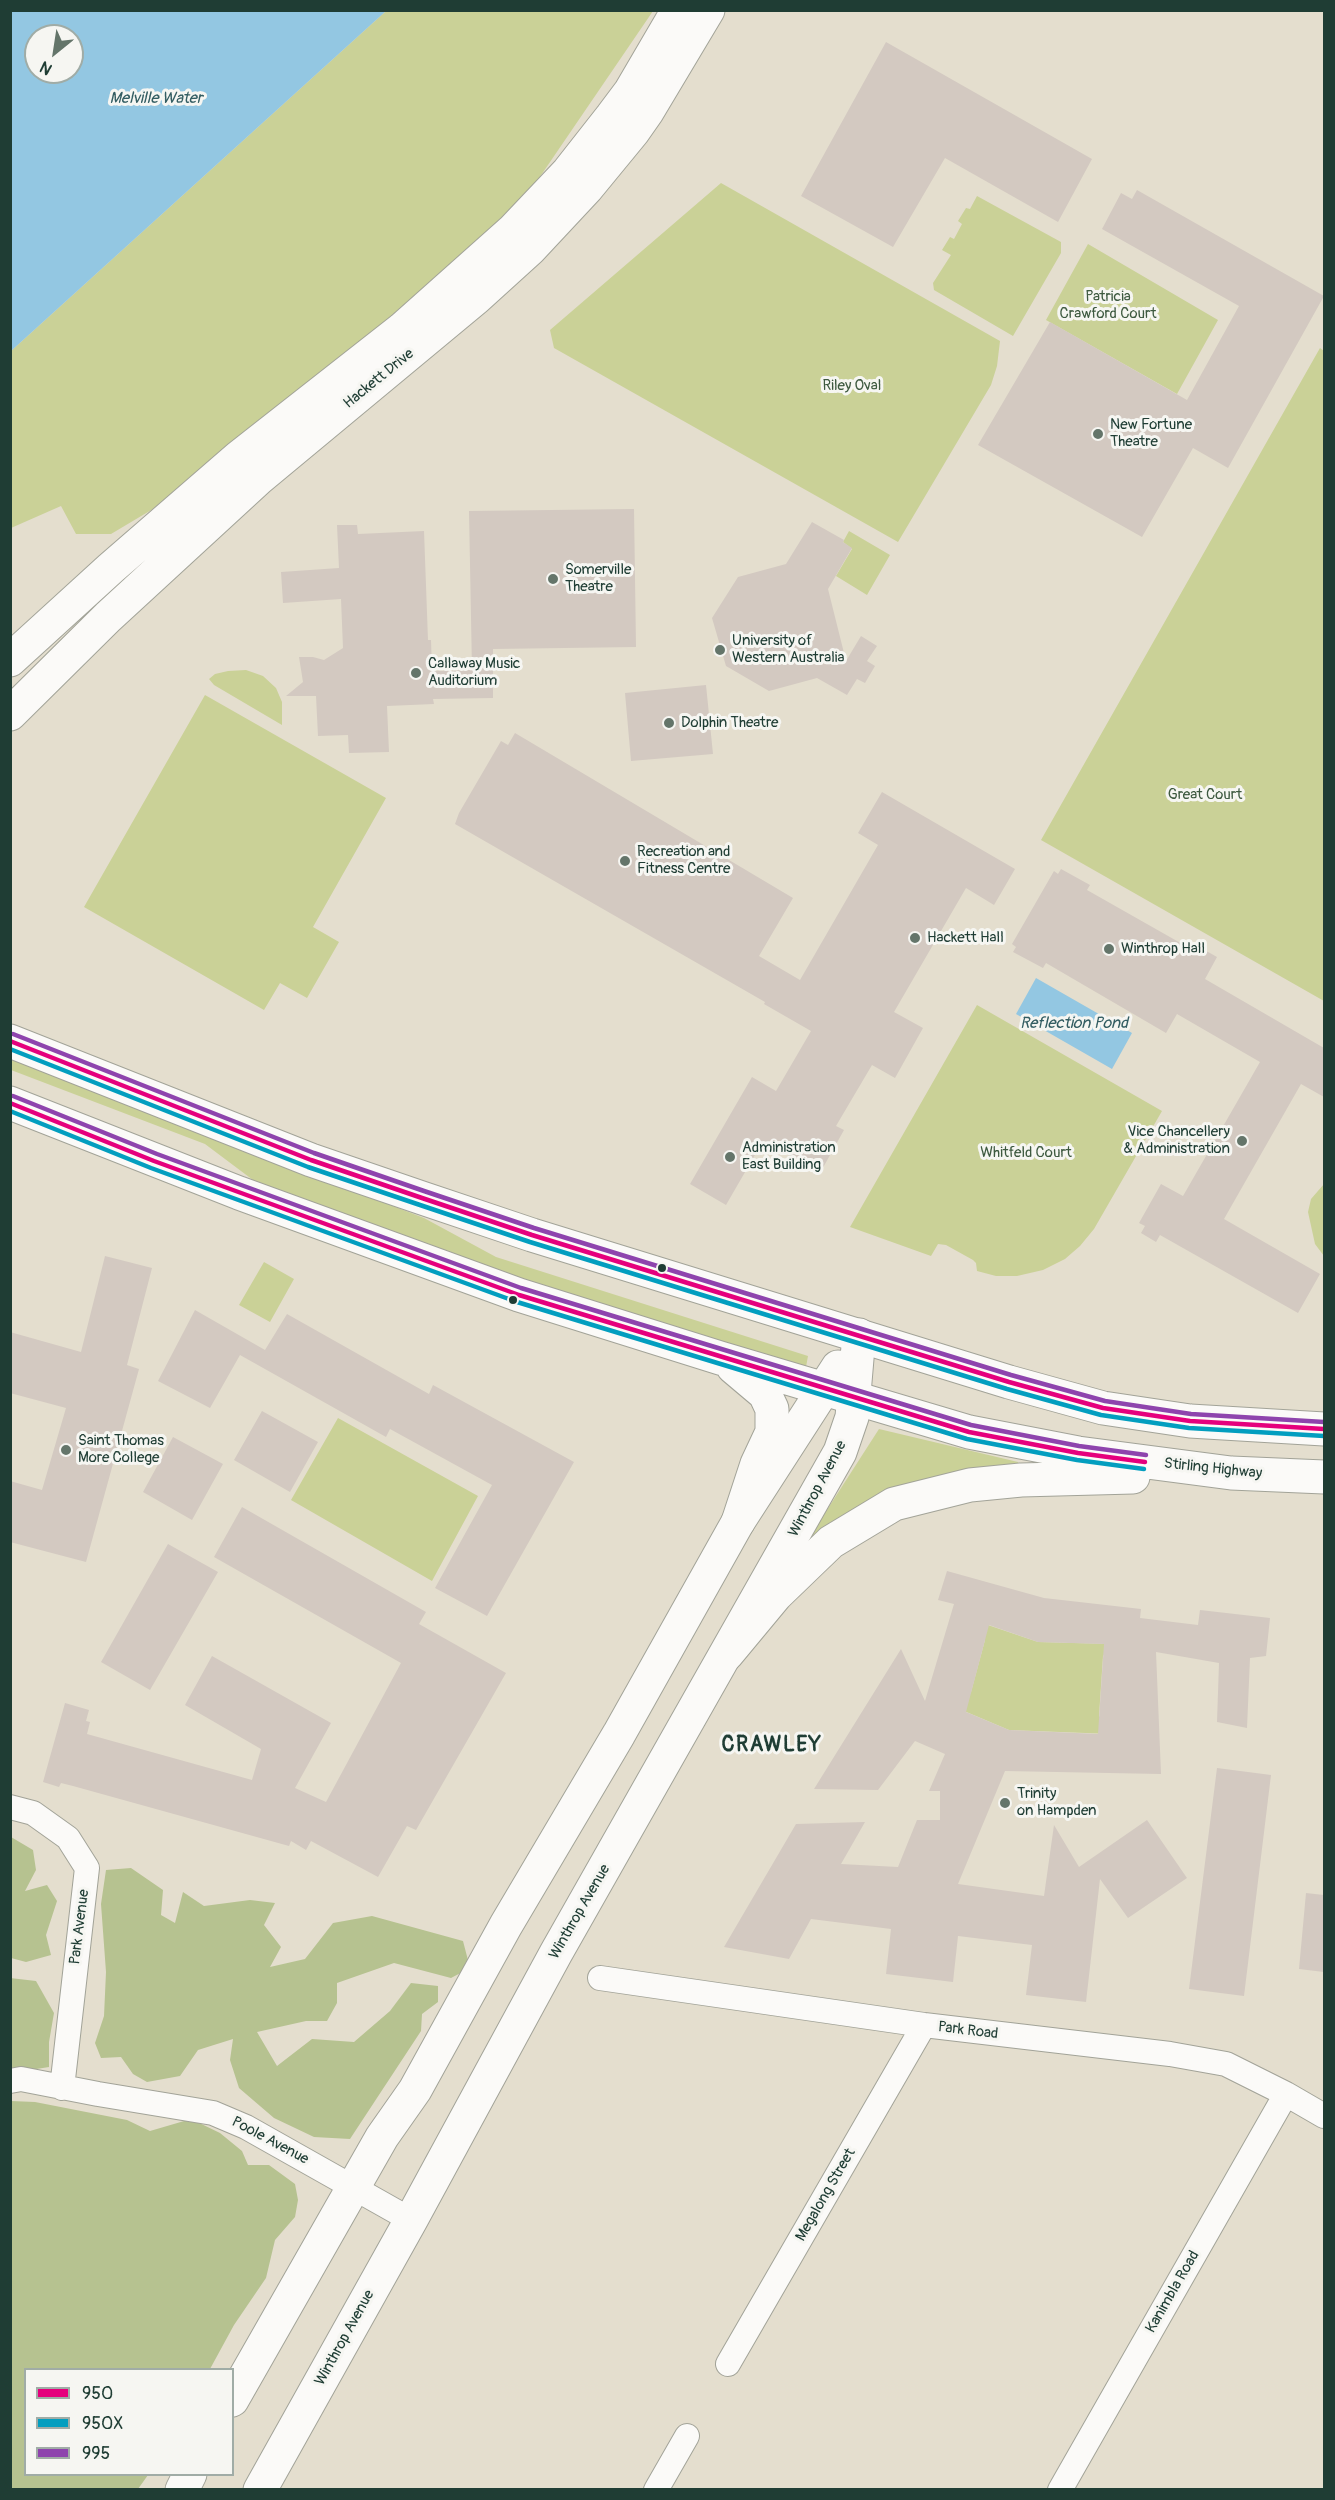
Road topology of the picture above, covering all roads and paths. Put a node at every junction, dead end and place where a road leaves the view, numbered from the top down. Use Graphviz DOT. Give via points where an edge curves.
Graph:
graph roads {
  1 [pos="678,10"];
  2 [pos="708,10"];
  3 [pos="10,660"];
  4 [pos="10,714"];
  5 [pos="10,1041"];
  6 [pos="10,1103"];
  7 [pos="859,1335"];
  8 [pos="720,1358"];
  9 [pos="838,1393"];
  10 [pos="1324,1430"];
  11 [pos="1231,1473"];
  12 [pos="1324,1476"];
  13 [pos="738,1522"];
  14 [pos="727,1654"];
  15 [pos="10,1807"];
  16 [pos="600,1978"];
  17 [pos="924,2025"];
  18 [pos="10,2080"];
  19 [pos="62,2088"];
  20 [pos="1286,2094"];
  21 [pos="1324,2116"];
  22 [pos="354,2187"];
  23 [pos="411,2220"];
  24 [pos="728,2364"];
  25 [pos="234,2397"];
  26 [pos="687,2436"];
  27 [pos="189,2476"];
  28 [pos="182,2490"];
  29 [pos="260,2490"];
  30 [pos="656,2490"];
  31 [pos="1060,2490"];
  1 -- 3 [label="main road, Hackett Drive" via="612,116 568,172 513,230 402,328 239,457"];
  2 -- 4 [label="main road, Hackett Drive" via="633,132 530,249 258,478"];
  5 -- 7 [label="main road" via="311,1160 532,1235"];
  6 -- 8 [label="main road, Stirling Highway" via="164,1165 519,1295"];
  7 -- 9 [label="main road, Winthrop Avenue"];
  7 -- 10 [label="main road" via="1103,1408 1190,1421"];
  8 -- 9 [label="main road, Stirling Highway"];
  8 -- 13 [label="main road" via="747,1376 772,1408 772,1432"];
  9 -- 11 [label="main road, Stirling Highway" via="969,1432 1021,1443"];
  9 -- 13 [label="main road, Winthrop Avenue"];
  9 -- 14 [label="main road, Winthrop Avenue" via="852,1417 840,1452"];
  11 -- 12 [label="main road, Stirling Highway"];
  11 -- 14 [label="main road" via="1000,1482 970,1485 894,1504 831,1542 776,1595"];
  13 -- 22 [label="main road, Winthrop Avenue" via="415,2090"];
  14 -- 23 [label="main road, Winthrop Avenue"];
  15 -- 19 [label="street, Park Avenue" via="33,1813 68,1838 87,1869"];
  16 -- 17 [label="street, Park Road"];
  17 -- 20 [label="street, Park Road" via="1226,2064"];
  17 -- 24 [label="street, Megalong Street"];
  18 -- 19 [label="street, Poole Avenue"];
  19 -- 22 [label="street, Poole Avenue" via="213,2113"];
  20 -- 21 [label="street, Park Road"];
  20 -- 31 [label="street, Kanimbla Road"];
  22 -- 23 [label="street, Poole Avenue"];
  22 -- 25 [label="main road, Winthrop Avenue"];
  23 -- 29 [label="main road, Winthrop Avenue"];
  26 -- 30 [label="street"];
  27 -- 28 [label="main road"];
}
